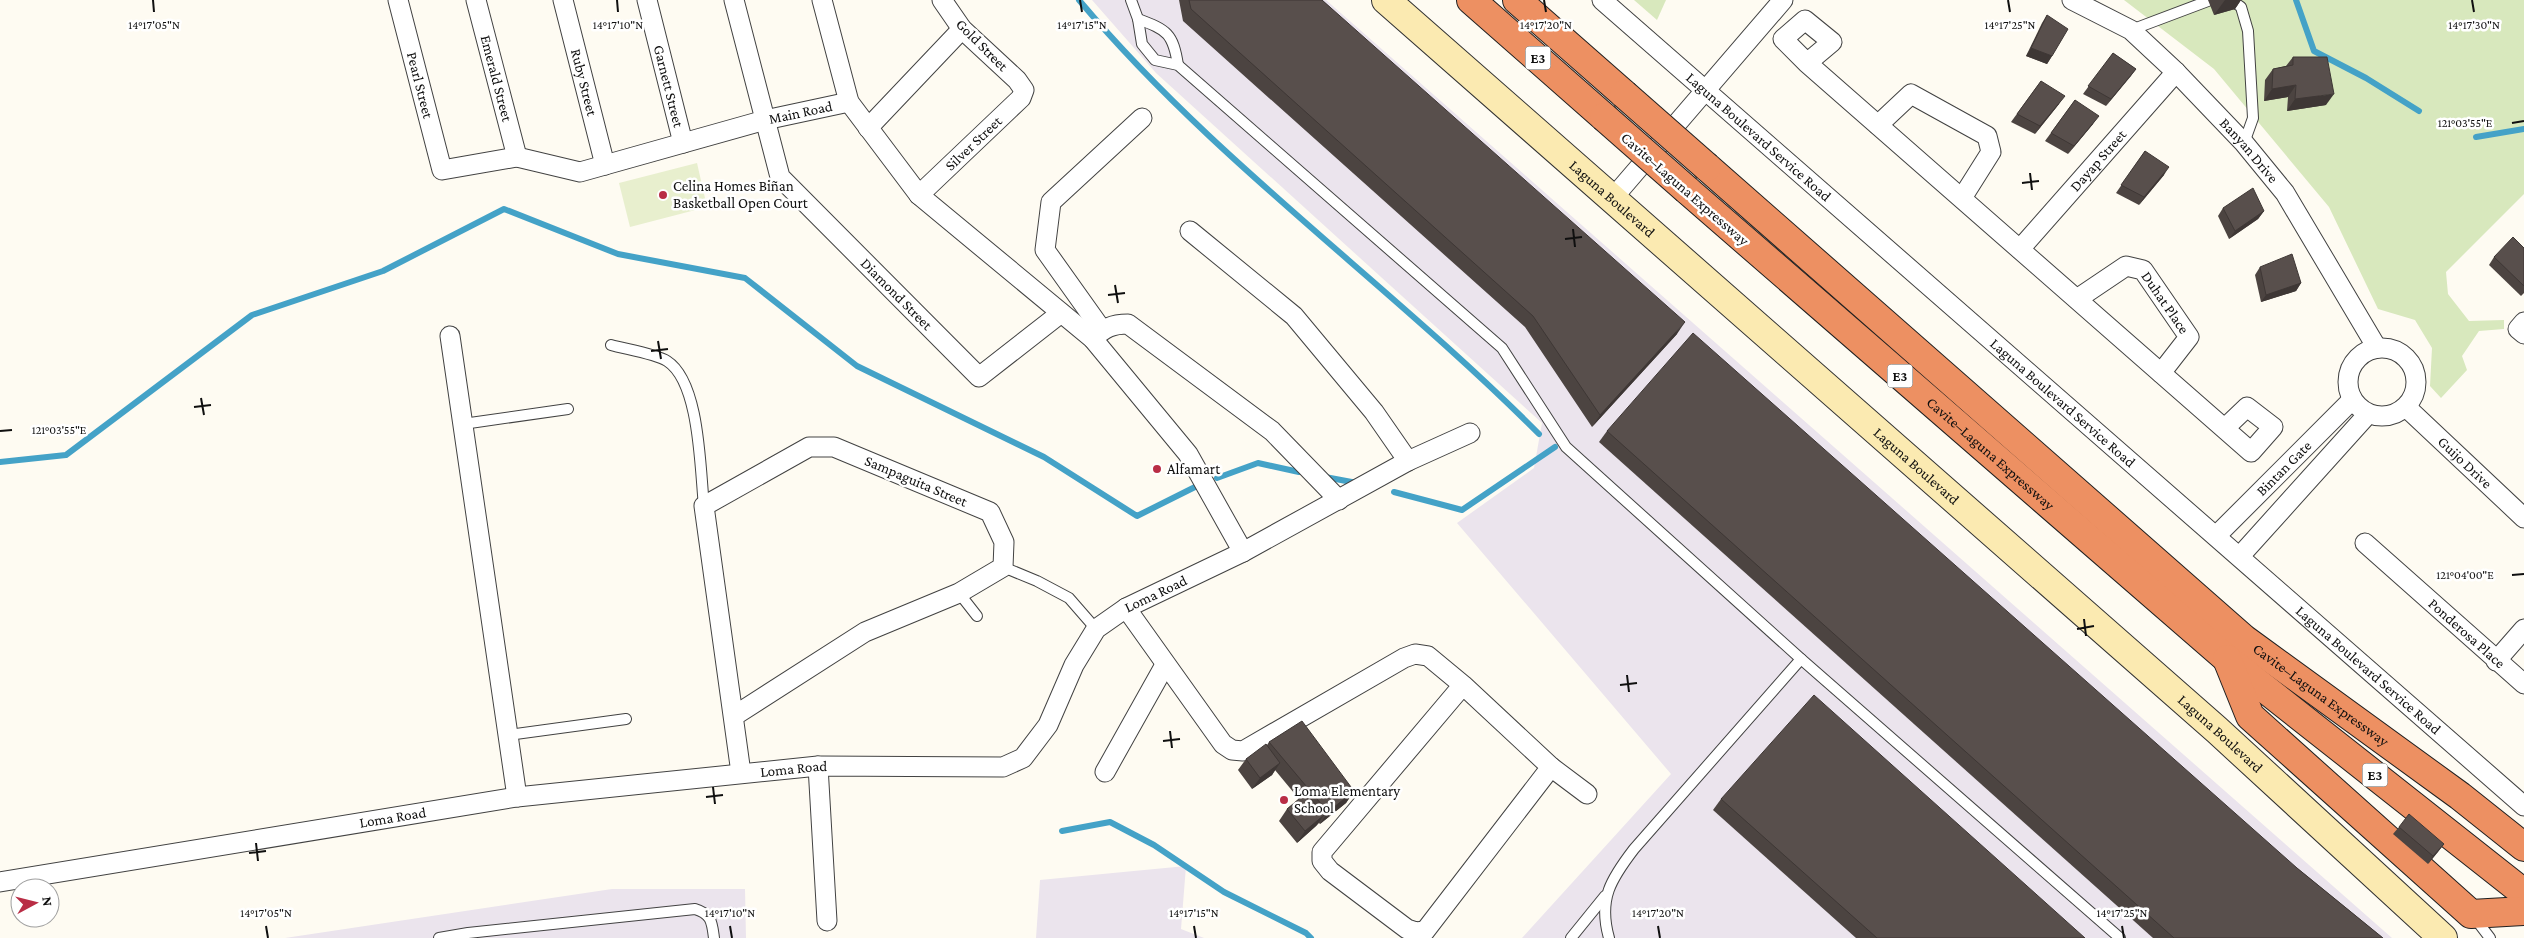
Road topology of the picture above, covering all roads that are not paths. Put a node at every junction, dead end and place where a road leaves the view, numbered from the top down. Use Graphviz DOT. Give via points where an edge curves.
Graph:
graph roads {
  1 [pos="398,0"];
  2 [pos="476,0"];
  3 [pos="563,0"];
  4 [pos="647,0"];
  5 [pos="734,0"];
  6 [pos="822,0"];
  7 [pos="942,0"];
  8 [pos="1131,0"];
  9 [pos="1386,0"];
  10 [pos="1471,0"];
  11 [pos="1517,0"];
  12 [pos="1602,0"];
  13 [pos="1783,0"];
  14 [pos="2072,0"];
  15 [pos="2231,0"];
  16 [pos="2208,1"];
  17 [pos="1138,19"];
  18 [pos="962,29"];
  19 [pos="2131,30"];
  20 [pos="1807,63"];
  21 [pos="1178,65"];
  22 [pos="2176,72"];
  23 [pos="1024,90"];
  24 [pos="1705,91"];
  25 [pos="849,102"];
  26 [pos="1142,118"];
  27 [pos="765,120"];
  28 [pos="1878,125"];
  29 [pos="868,128"];
  30 [pos="684,143"];
  31 [pos="2244,143"];
  32 [pos="517,157"];
  33 [pos="605,165"];
  34 [pos="442,170"];
  35 [pos="919,195"];
  36 [pos="1962,198"];
  37 [pos="1612,199"];
  38 [pos="1190,231"];
  39 [pos="2020,249"];
  40 [pos="2077,299"];
  41 [pos="1068,319"];
  42 [pos="2524,322"];
  43 [pos="2524,334"];
  44 [pos="1097,335"];
  45 [pos="450,336"];
  46 [pos="611,345"];
  47 [pos="2377,348"];
  48 [pos="2161,373"];
  49 [pos="2352,400"];
  50 [pos="2406,408"];
  51 [pos="568,409"];
  52 [pos="2368,414"];
  53 [pos="463,424"];
  54 [pos="2225,428"];
  55 [pos="1470,433"];
  56 [pos="1408,461"];
  57 [pos="1339,500"];
  58 [pos="704,506"];
  59 [pos="2524,518"];
  60 [pos="2216,536"];
  61 [pos="2365,543"];
  62 [pos="1244,552"];
  63 [pos="2240,556"];
  64 [pos="1003,567"];
  65 [pos="959,592"];
  66 [pos="1126,608"];
  67 [pos="977,616"];
  68 [pos="2524,629"];
  69 [pos="1096,630"];
  70 [pos="2226,658"];
  71 [pos="1801,659"];
  72 [pos="2496,662"];
  73 [pos="1165,665"];
  74 [pos="2524,684"];
  75 [pos="1463,685"];
  76 [pos="734,716"];
  77 [pos="626,719"];
  78 [pos="508,735"];
  79 [pos="818,766"];
  80 [pos="1551,767"];
  81 [pos="1105,772"];
  82 [pos="742,773"];
  83 [pos="1587,794"];
  84 [pos="517,797"];
  85 [pos="2524,806"];
  86 [pos="2524,847"];
  87 [pos="0,882"];
  88 [pos="2524,893"];
  89 [pos="1605,896"];
  90 [pos="2524,911"];
  91 [pos="2471,914"];
  92 [pos="827,920"];
  93 [pos="470,935"];
  94 [pos="439,938"];
  95 [pos="714,938"];
  96 [pos="1570,938"];
  97 [pos="1609,938"];
  98 [pos="2120,938"];
  99 [pos="2443,938"];
  100 [pos="2490,938"];
  1 -- 34 [label="street, Pearl Street"];
  2 -- 32 [label="street, Emerald Street"];
  3 -- 33 [label="street, Ruby Street"];
  4 -- 30 [label="street, Garnett Street"];
  5 -- 27 [label="street"];
  6 -- 25 [label="street"];
  7 -- 18 [label="street, Gold Street"];
  8 -- 17 [label="lane"];
  9 -- 37 [label="main road, Laguna Boulevard"];
  10 -- 70 [label="highway, Cavite–Laguna Expressway / E3, bridge"];
  11 -- 86 [label="highway, Cavite–Laguna Expressway / E3, bridge" via="2244,639 2460,796"];
  12 -- 24 [label="street, Laguna Boulevard Service Road"];
  13 -- 24 [label="street"];
  14 -- 19 [label="street, Banyan Drive"];
  15 -- 31 [label="lane" via="2241,8 2248,31 2253,118"];
  16 -- 19 [label="lane"];
  17 -- 21 [label="lane" via="1161,28 1175,43"];
  17 -- 21 [label="lane" via="1142,44 1155,60"];
  18 -- 23 [label="street, Gold Street" via="1018,80"];
  18 -- 29 [label="street"];
  19 -- 22 [label="street, Banyan Drive"];
  20 -- 28 [label="street"];
  21 -- 71 [label="lane" via="1502,348 1566,447"];
  22 -- 31 [label="street, Banyan Drive"];
  22 -- 39 [label="street, Dayap Street"];
  23 -- 35 [label="street, Silver Street" via="1021,98"];
  24 -- 37 [label="street"];
  24 -- 60 [label="street, Laguna Boulevard Service Road"];
  25 -- 27 [label="street, Main Road"];
  25 -- 29 [label="street, Main Road"];
  26 -- 44 [label="street" via="1052,202 1045,250"];
  27 -- 30 [label="street, Main Road"];
  27 -- 41 [label="street, Diamond Street" via="780,177 979,377"];
  28 -- 36 [label="street"];
  28 -- 36 [label="street" via="1911,94 1987,136 1991,152"];
  29 -- 35 [label="street, Main Road"];
  30 -- 33 [label="street, Main Road"];
  31 -- 47 [label="street, Banyan Drive" via="2285,193"];
  32 -- 33 [label="street, Main Road" via="580,172"];
  32 -- 34 [label="street, Main Road"];
  35 -- 41 [label="street, Main Road"];
  36 -- 39 [label="street"];
  37 -- 99 [label="main road, Laguna Boulevard" via="2217,730"];
  38 -- 56 [label="street" via="1294,316 1374,412"];
  39 -- 40 [label="street"];
  40 -- 48 [label="street"];
  40 -- 48 [label="street, Duhat Place" via="2126,266 2143,270 2190,337"];
  41 -- 44 [label="street, Main Road"];
  42 -- 43 [label="street" via="2518,329"];
  44 -- 57 [label="street" via="1115,324 1128,324 1272,431"];
  44 -- 62 [label="street" via="1188,454"];
  45 -- 53 [label="street"];
  46 -- 58 [label="lane" via="666,361 683,378 693,403"];
  47 -- 49 [label="street" via="2366,351 2351,367 2348,378"];
  47 -- 50 [label="street" via="2402,354 2413,367 2415,393"];
  48 -- 54 [label="street"];
  49 -- 52 [label="street"];
  49 -- 60 [label="street, Bintan Gate"];
  50 -- 52 [label="street" via="2388,416"];
  50 -- 59 [label="street, Guijo Drive"];
  51 -- 53 [label="lane"];
  52 -- 63 [label="street, Bintan Gate"];
  53 -- 78 [label="street"];
  55 -- 56 [label="street, Loma Road"];
  56 -- 57 [label="street, Loma Road"];
  57 -- 62 [label="street, Loma Road"];
  58 -- 64 [label="street, Sampaguita Street" via="809,447 834,447 990,512 1004,542"];
  58 -- 76 [label="street"];
  60 -- 63 [label="street, Laguna Boulevard Service Road"];
  61 -- 72 [label="street, Ponderosa Place"];
  62 -- 66 [label="street, Loma Road"];
  63 -- 85 [label="street, Laguna Boulevard Service Road"];
  64 -- 65 [label="street"];
  64 -- 69 [label="lane" via="1069,598"];
  65 -- 67 [label="lane"];
  65 -- 76 [label="street" via="865,632"];
  66 -- 69 [label="street, Loma Road"];
  66 -- 73 [label="street"];
  68 -- 72 [label="street"];
  69 -- 79 [label="street, Loma Road" via="1074,665 1048,725 1022,758 1003,767"];
  70 -- 88 [label="highway, Cavite–Laguna Expressway / E3"];
  70 -- 91 [label="highway" via="2250,716"];
  71 -- 89 [label="lane" via="1634,848 1616,872"];
  71 -- 98 [label="lane"];
  72 -- 74 [label="street, Ponderosa Place"];
  73 -- 75 [label="street" via="1223,744 1232,750 1243,751 1415,654 1428,656"];
  73 -- 81 [label="street"];
  75 -- 80 [label="street"];
  75 -- 80 [label="street" via="1322,852 1322,861 1330,871 1407,928 1425,931"];
  76 -- 82 [label="street"];
  77 -- 78 [label="lane"];
  78 -- 84 [label="street"];
  79 -- 82 [label="street, Loma Road"];
  79 -- 92 [label="street"];
  80 -- 83 [label="street"];
  82 -- 84 [label="street, Loma Road"];
  84 -- 87 [label="street, Loma Road"];
  89 -- 96 [label="lane"];
  89 -- 97 [label="lane" via="1604,921"];
  90 -- 91 [label="highway"];
  91 -- 100 [label="lane"];
  93 -- 94 [label="lane"];
  93 -- 95 [label="lane" via="695,909 712,919"];
}
